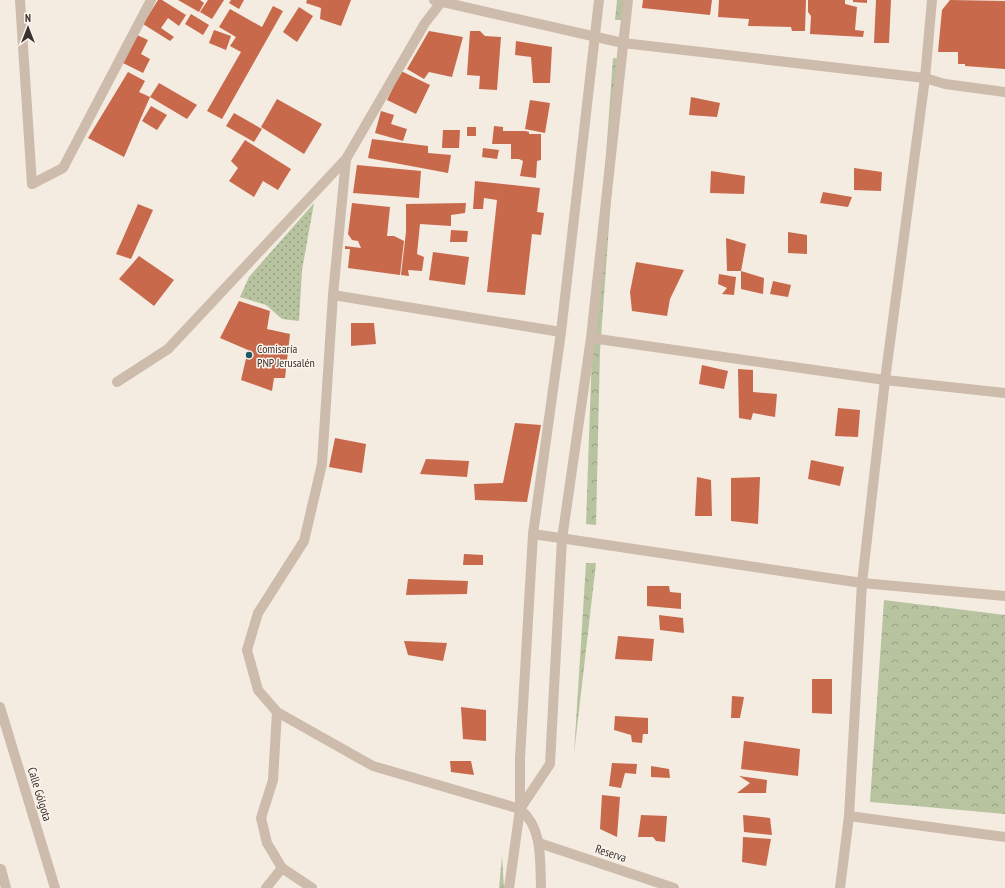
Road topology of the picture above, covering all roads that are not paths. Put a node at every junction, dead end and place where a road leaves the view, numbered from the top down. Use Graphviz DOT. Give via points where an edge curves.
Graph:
graph roads {
  1 [pos="20,0"];
  2 [pos="151,0"];
  3 [pos="599,0"];
  4 [pos="628,0"];
  5 [pos="932,0"];
  6 [pos="440,1"];
  7 [pos="594,36"];
  8 [pos="623,43"];
  9 [pos="926,78"];
  10 [pos="1005,92"];
  11 [pos="346,159"];
  12 [pos="333,295"];
  13 [pos="561,332"];
  14 [pos="591,338"];
  15 [pos="885,380"];
  16 [pos="117,382"];
  17 [pos="1005,394"];
  18 [pos="533,534"];
  19 [pos="562,539"];
  20 [pos="862,583"];
  21 [pos="1005,596"];
  22 [pos="0,707"];
  23 [pos="277,712"];
  24 [pos="520,809"];
  25 [pos="849,816"];
  26 [pos="1005,837"];
  27 [pos="539,844"];
  28 [pos="282,868"];
  29 [pos="1,869"];
  30 [pos="6,888"];
  31 [pos="55,888"];
  32 [pos="266,888"];
  33 [pos="312,888"];
  34 [pos="509,888"];
  35 [pos="540,888"];
  36 [pos="674,888"];
  37 [pos="840,888"];
  1 -- 2 [label="street" via="32,184 63,168"];
  3 -- 7 [label="street"];
  4 -- 8 [label="street"];
  5 -- 9 [label="street"];
  6 -- 7 [label="street"];
  6 -- 11 [label="street"];
  7 -- 8 [label="street"];
  7 -- 13 [label="street"];
  8 -- 9 [label="street"];
  8 -- 14 [label="street"];
  9 -- 10 [label="street" via="945,84"];
  9 -- 15 [label="street"];
  11 -- 12 [label="street"];
  11 -- 16 [label="street" via="168,349"];
  12 -- 13 [label="street"];
  12 -- 23 [label="street" via="322,464 304,541 258,613 247,650 258,690"];
  13 -- 18 [label="street"];
  14 -- 15 [label="street"];
  14 -- 19 [label="street"];
  15 -- 17 [label="street"];
  15 -- 20 [label="street"];
  18 -- 19 [label="street"];
  18 -- 24 [label="street" via="520,758"];
  19 -- 20 [label="street"];
  19 -- 24 [label="street" via="550,764"];
  20 -- 21 [label="street"];
  20 -- 25 [label="street"];
  22 -- 31 [label="street, Calle Gólgota"];
  23 -- 24 [label="street" via="373,766"];
  23 -- 28 [label="street" via="273,780 261,818 267,843"];
  24 -- 27 [label="street" via="528,815 533,824"];
  24 -- 34 [label="street"];
  25 -- 26 [label="street"];
  25 -- 37 [label="street"];
  27 -- 35 [label="street"];
  27 -- 36 [label="street, Reserva"];
  28 -- 32 [label="street"];
  28 -- 33 [label="street"];
  29 -- 30 [label="street"];
}
